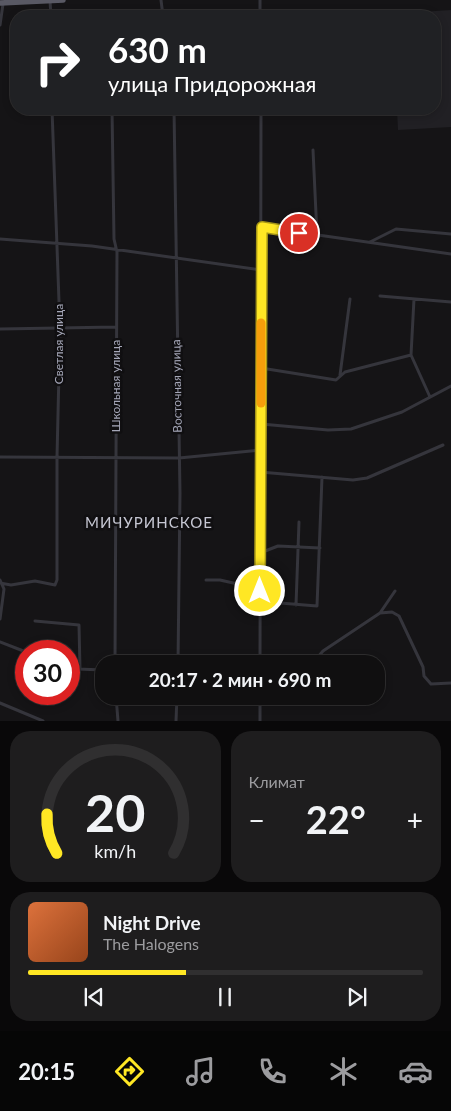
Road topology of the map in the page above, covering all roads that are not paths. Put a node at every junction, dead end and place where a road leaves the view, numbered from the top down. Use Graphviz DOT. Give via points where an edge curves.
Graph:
graph roads {
  1 [pos="50,0"];
  2 [pos="63,0"];
  3 [pos="2,3"];
  4 [pos="0,25"];
  5 [pos="52,115"];
  6 [pos="112,115"];
  7 [pos="174,115"];
  8 [pos="261,115"];
  9 [pos="313,150"];
  10 [pos="262,227"];
  11 [pos="451,234"];
  12 [pos="317,235"];
  13 [pos="0,239"];
  14 [pos="56,243"];
  15 [pos="370,243"];
  16 [pos="117,249"];
  17 [pos="451,254"];
  18 [pos="177,259"];
  19 [pos="261,270"];
  20 [pos="380,296"];
  21 [pos="350,299"];
  22 [pos="414,299"];
  23 [pos="451,302"];
  24 [pos="116,327"];
  25 [pos="0,329"];
  26 [pos="60,329"];
  27 [pos="411,356"];
  28 [pos="261,368"];
  29 [pos="340,375"];
  30 [pos="451,386"];
  31 [pos="430,397"];
  32 [pos="260,424"];
  33 [pos="444,445"];
  34 [pos="260,450"];
  35 [pos="57,457"];
  36 [pos="0,458"];
  37 [pos="116,458"];
  38 [pos="179,458"];
  39 [pos="260,472"];
  40 [pos="322,477"];
  41 [pos="299,522"];
  42 [pos="298,547"];
  43 [pos="320,548"];
  44 [pos="260,554"];
  45 [pos="260,574"];
  46 [pos="206,580"];
  47 [pos="0,582"];
  48 [pos="395,591"];
  49 [pos="296,605"];
  50 [pos="260,608"];
  51 [pos="380,612"];
  52 [pos="0,619"];
  53 [pos="35,621"];
  54 [pos="79,640"];
  55 [pos="0,642"];
  56 [pos="15,648"];
  57 [pos="115,655"];
  58 [pos="178,655"];
  59 [pos="260,655"];
  60 [pos="320,655"];
  61 [pos="80,669"];
  62 [pos="95,670"];
  63 [pos="451,683"];
  64 [pos="0,703"];
  65 [pos="117,705"];
  66 [pos="177,705"];
  67 [pos="260,705"];
  68 [pos="43,721"];
  69 [pos="118,721"];
  70 [pos="176,721"];
  71 [pos="260,721"];
  1 -- 2 [label="highway"];
  1 -- 3 [label="highway"];
  3 -- 4 [label="street"];
  5 -- 14 [label="street, Светлая улица"];
  6 -- 16 [label="street, Школьная улица" via="114,239"];
  7 -- 18 [label="street, Восточная улица"];
  8 -- 10 [label="street"];
  9 -- 12 [label="street"];
  10 -- 12 [label="street"];
  10 -- 19 [label="street"];
  11 -- 15 [label="street" via="396,229"];
  12 -- 15 [label="street"];
  13 -- 14 [label="street"];
  14 -- 16 [label="street"];
  14 -- 26 [label="street, Светлая улица"];
  15 -- 17 [label="street"];
  16 -- 18 [label="street"];
  16 -- 24 [label="street, Школьная улица"];
  18 -- 19 [label="street"];
  18 -- 38 [label="street, Восточная улица"];
  19 -- 28 [label="street"];
  20 -- 22 [label="street"];
  21 -- 29 [label="street"];
  22 -- 23 [label="street"];
  22 -- 27 [label="street"];
  24 -- 26 [label="street"];
  24 -- 37 [label="street, Школьная улица"];
  25 -- 26 [label="street"];
  26 -- 35 [label="street, Светлая улица"];
  27 -- 29 [label="street"];
  27 -- 31 [label="street"];
  28 -- 29 [label="street" via="336,380"];
  28 -- 32 [label="street"];
  30 -- 31 [label="street"];
  31 -- 32 [label="street" via="402,412 352,429"];
  32 -- 34 [label="street"];
  33 -- 40 [label="street" via="367,478"];
  34 -- 38 [label="street"];
  34 -- 39 [label="street"];
  35 -- 36 [label="street"];
  35 -- 37 [label="street"];
  35 -- 47 [label="street, Светлая улица" via="58,580 55,585 35,581 11,585"];
  37 -- 38 [label="street"];
  37 -- 57 [label="street, Школьная улица"];
  38 -- 58 [label="street, Восточная улица"];
  39 -- 40 [label="street"];
  39 -- 44 [label="street"];
  40 -- 43 [label="street"];
  41 -- 42 [label="street"];
  42 -- 43 [label="street"];
  42 -- 44 [label="street" via="278,546"];
  42 -- 49 [label="street"];
  43 -- 49 [label="street" via="318,606"];
  44 -- 45 [label="street"];
  45 -- 46 [label="street" via="239,585"];
  45 -- 50 [label="street"];
  47 -- 52 [label="street" via="4,589"];
  48 -- 51 [label="street"];
  49 -- 50 [label="street" via="280,603"];
  50 -- 59 [label="street"];
  51 -- 60 [label="street"];
  51 -- 63 [label="street" via="399,616 423,667 424,676 431,684"];
  53 -- 54 [label="street" via="79,625"];
  55 -- 56 [label="street"];
  61 -- 62 [label="street"];
  64 -- 68 [label="street"];
  65 -- 69 [label="street"];
  66 -- 70 [label="street"];
  67 -- 71 [label="street"];
}
